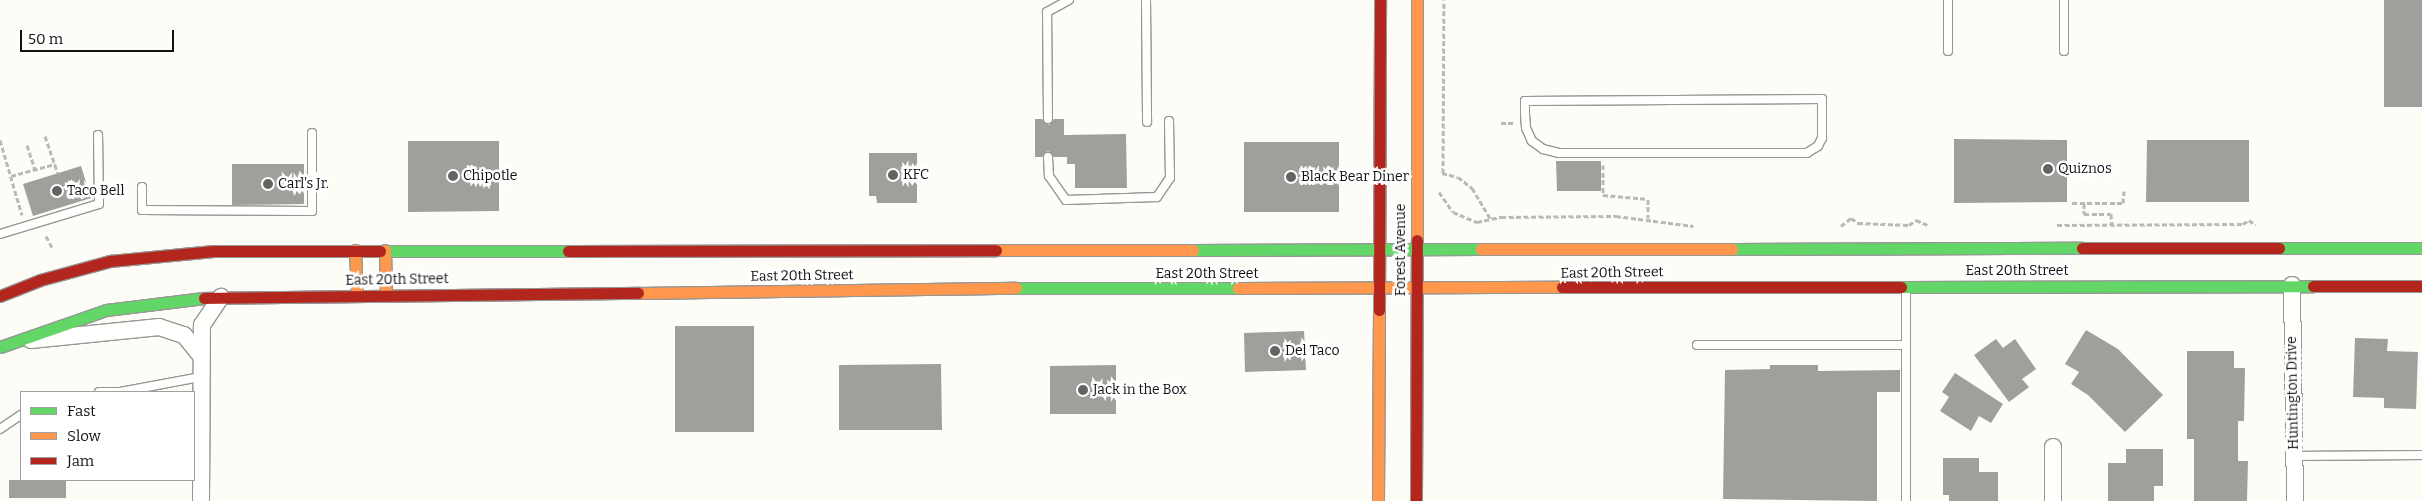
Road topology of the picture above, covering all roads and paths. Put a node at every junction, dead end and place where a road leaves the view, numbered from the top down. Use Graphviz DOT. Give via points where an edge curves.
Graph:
graph roads {
  1 [pos="1070,0"];
  2 [pos="1146,0"];
  3 [pos="1380,0"];
  4 [pos="1417,0"];
  5 [pos="1444,0"];
  6 [pos="1948,0"];
  7 [pos="2064,0"];
  8 [pos="1948,51"];
  9 [pos="2064,51"];
  10 [pos="1048,119"];
  11 [pos="1169,121"];
  12 [pos="1147,122"];
  13 [pos="312,133"];
  14 [pos="98,135"];
  15 [pos="45,136"];
  16 [pos="0,140"];
  17 [pos="27,145"];
  18 [pos="1603,153"];
  19 [pos="1048,157"];
  20 [pos="55,164"];
  21 [pos="35,170"];
  22 [pos="58,173"];
  23 [pos="1443,173"];
  24 [pos="11,176"];
  25 [pos="1436,178"];
  26 [pos="1437,185"];
  27 [pos="142,187"];
  28 [pos="2124,191"];
  29 [pos="2072,203"];
  30 [pos="2084,203"];
  31 [pos="1648,218"];
  32 [pos="1491,220"];
  33 [pos="1934,225"];
  34 [pos="2055,225"];
  35 [pos="2112,225"];
  36 [pos="2255,225"];
  37 [pos="25,226"];
  38 [pos="1699,226"];
  39 [pos="1834,226"];
  40 [pos="0,234"];
  41 [pos="2422,248"];
  42 [pos="52,249"];
  43 [pos="355,250"];
  44 [pos="386,250"];
  45 [pos="1378,251"];
  46 [pos="1416,251"];
  47 [pos="2292,285"];
  48 [pos="1906,286"];
  49 [pos="2422,286"];
  50 [pos="1378,290"];
  51 [pos="1416,290"];
  52 [pos="386,294"];
  53 [pos="357,295"];
  54 [pos="0,296"];
  55 [pos="221,298"];
  56 [pos="1697,345"];
  57 [pos="1906,345"];
  58 [pos="0,348"];
  59 [pos="200,355"];
  60 [pos="200,377"];
  61 [pos="125,391"];
  62 [pos="20,416"];
  63 [pos="0,429"];
  64 [pos="2053,447"];
  65 [pos="2422,455"];
  66 [pos="2294,456"];
  67 [pos="197,476"];
  68 [pos="200,501"];
  69 [pos="1378,501"];
  70 [pos="1416,501"];
  71 [pos="1906,501"];
  72 [pos="2053,501"];
  73 [pos="2295,501"];
  1 -- 10 [label="lane" via="1047,12"];
  2 -- 12 [label="lane"];
  3 -- 45 [label="street, Forest Avenue"];
  4 -- 46 [label="street, Forest Avenue"];
  5 -- 23 [label="path"];
  6 -- 8 [label="lane"];
  7 -- 9 [label="lane"];
  11 -- 19 [label="lane" via="1170,178 1158,197 1066,200 1049,176"];
  13 -- 27 [label="lane" via="312,211 142,210"];
  14 -- 37 [label="lane" via="99,204"];
  15 -- 20 [label="path"];
  16 -- 24 [label="path"];
  17 -- 21 [label="path"];
  18 -- 18 [label="lane" via="1559,153 1532,141 1526,128 1525,101 1822,99 1822,138 1818,146 1806,153"];
  18 -- 31 [label="path" via="1603,195 1648,199"];
  20 -- 21 [label="path"];
  20 -- 22 [label="path"];
  21 -- 24 [label="path"];
  23 -- 25 [label="path" via="1436,172"];
  23 -- 32 [label="path" via="1458,177 1472,188"];
  24 -- 37 [label="path"];
  26 -- 32 [label="path" via="1447,206 1460,218 1477,222"];
  28 -- 30 [label="path" via="2124,203"];
  29 -- 30 [label="path"];
  30 -- 35 [label="path" via="2084,214 2111,214"];
  31 -- 32 [label="path" via="1501,217"];
  31 -- 38 [label="path"];
  33 -- 39 [label="path" via="1924,225 1916,220 1910,225 1858,223 1851,218 1843,226"];
  34 -- 35 [label="path"];
  35 -- 36 [label="path" via="2243,224 2249,220"];
  37 -- 40 [label="lane"];
  37 -- 42 [label="path" via="29,240 48,235"];
  41 -- 46 [label="street, East 20th Street"];
  43 -- 44 [label="street, East 20th Street"];
  43 -- 53 [label="street"];
  43 -- 54 [label="street, East 20th Street" via="214,251 139,257 61,274"];
  44 -- 45 [label="street, East 20th Street" via="984,256"];
  44 -- 52 [label="street"];
  45 -- 46 [label="street, East 20th Street"];
  45 -- 50 [label="street, Forest Avenue"];
  46 -- 51 [label="street, Forest Avenue"];
  47 -- 48 [label="street, East 20th Street"];
  47 -- 49 [label="street, East 20th Street"];
  47 -- 66 [label="street, Huntington Drive"];
  48 -- 51 [label="street, East 20th Street"];
  48 -- 57 [label="lane"];
  50 -- 51 [label="street, East 20th Street"];
  50 -- 52 [label="street, East 20th Street" via="985,284"];
  50 -- 69 [label="street, Forest Avenue"];
  51 -- 70 [label="street, Forest Avenue"];
  52 -- 53 [label="street, East 20th Street"];
  53 -- 55 [label="street, East 20th Street"];
  55 -- 58 [label="street, East 20th Street" via="154,302 106,310 62,323"];
  55 -- 59 [label="street" via="202,325"];
  56 -- 57 [label="lane"];
  57 -- 71 [label="lane"];
  58 -- 59 [label="street" via="32,340 159,327 184,335"];
  59 -- 60 [label="street"];
  60 -- 61 [label="lane"];
  60 -- 67 [label="street"];
  62 -- 63 [label="lane"];
  64 -- 72 [label="street"];
  65 -- 66 [label="lane"];
  66 -- 73 [label="street, Huntington Drive"];
  67 -- 68 [label="street"];
}
